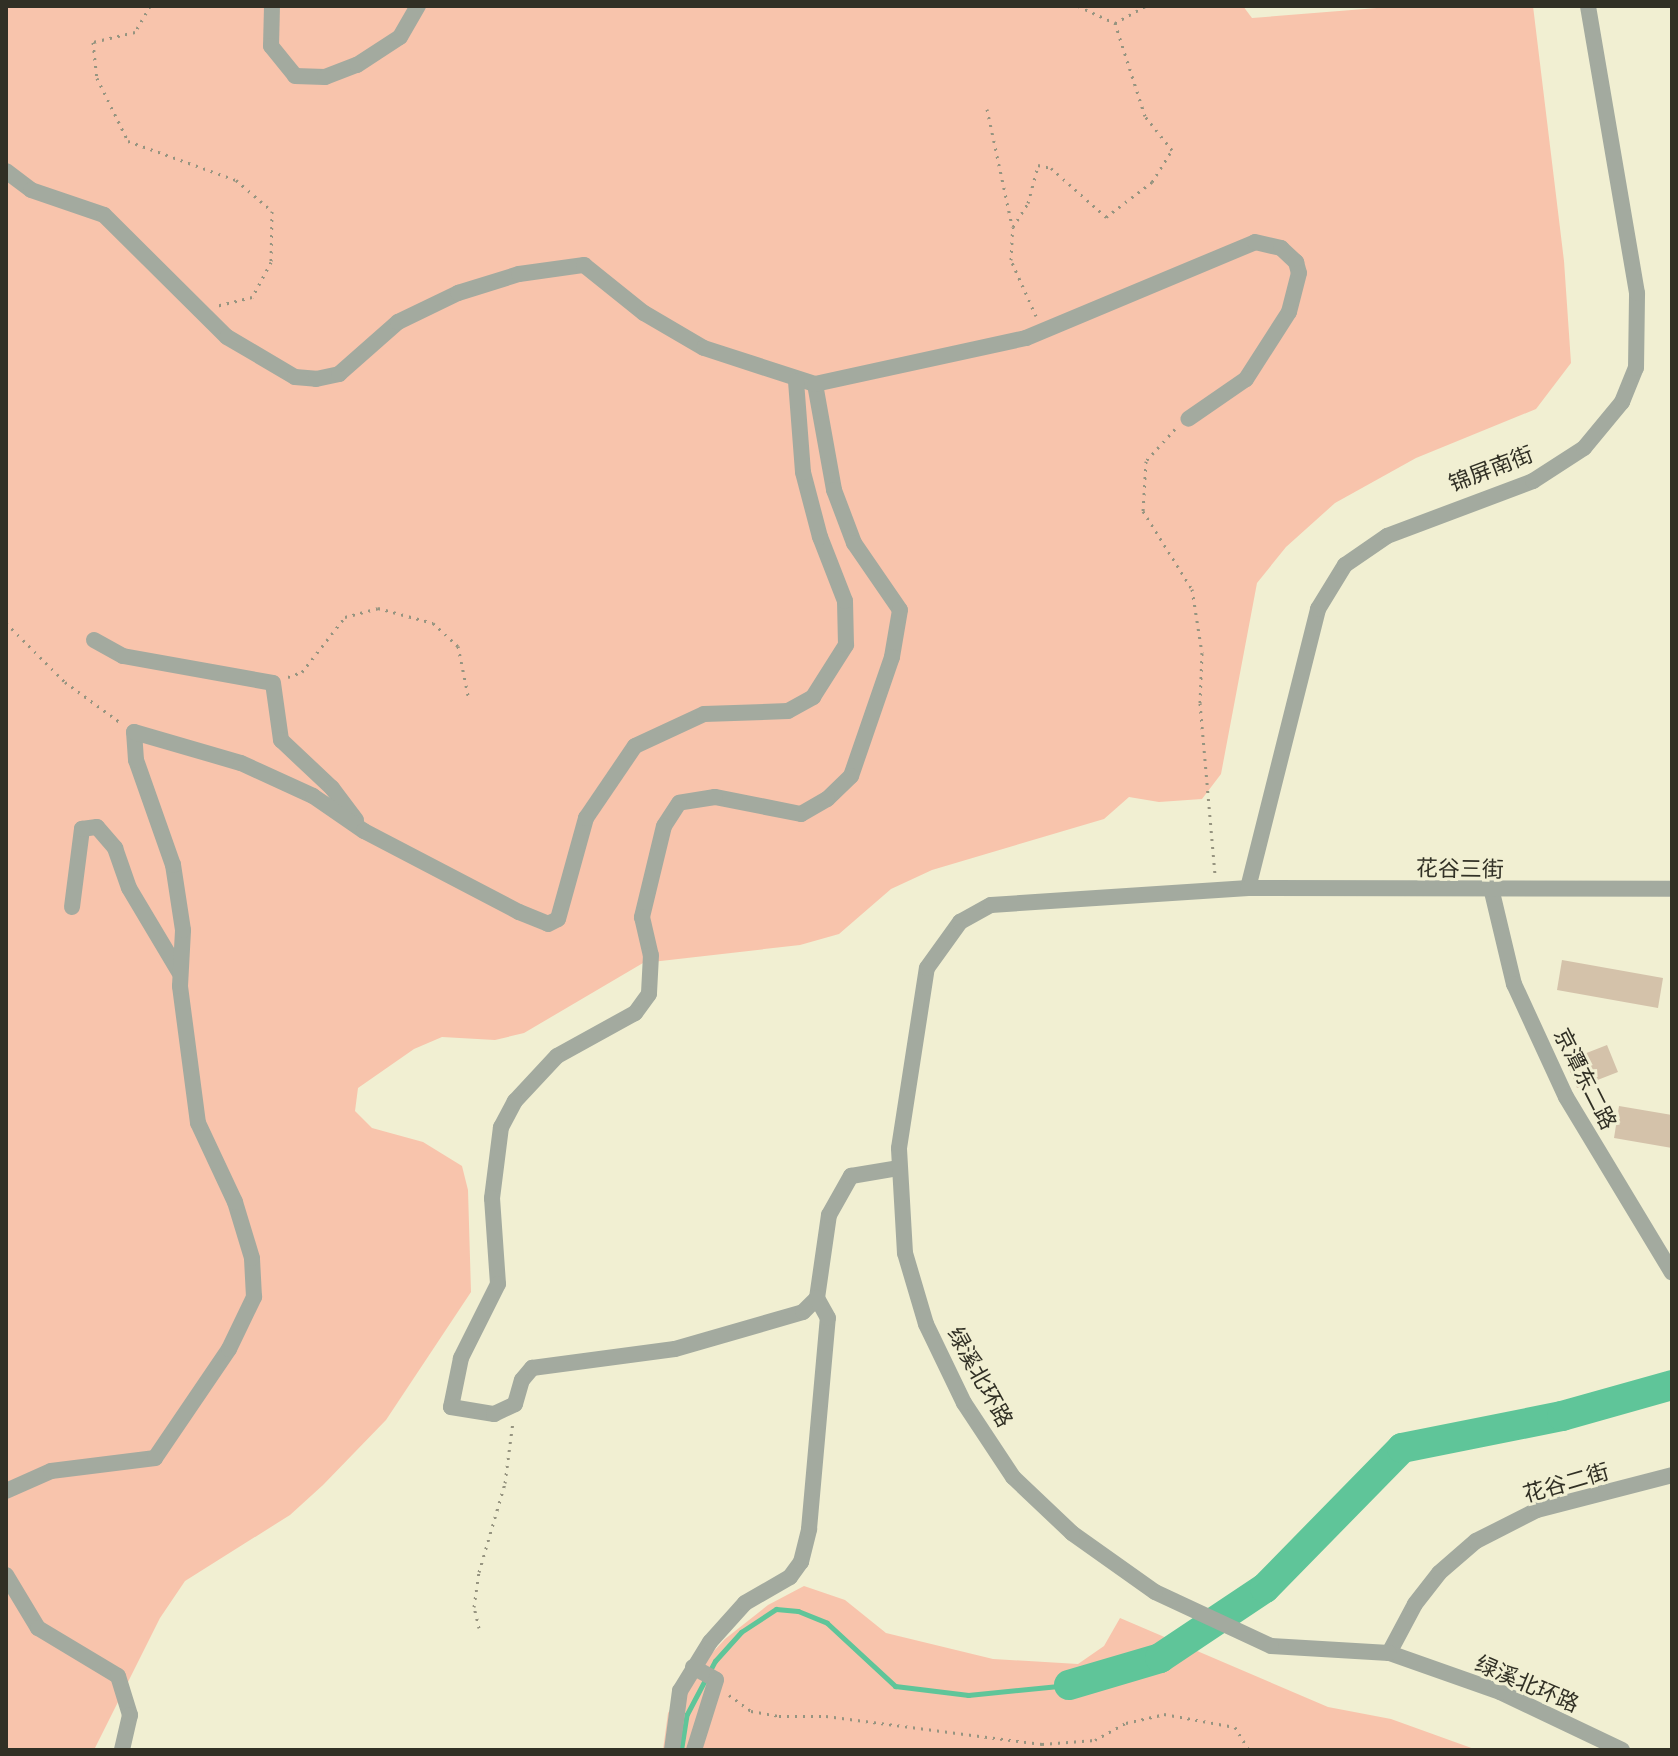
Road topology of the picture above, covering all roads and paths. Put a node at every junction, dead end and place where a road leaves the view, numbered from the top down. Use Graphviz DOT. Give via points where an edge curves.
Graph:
graph roads {
  1 [pos="150,6"];
  2 [pos="272,6"];
  3 [pos="418,6"];
  4 [pos="1078,6"];
  5 [pos="1146,6"];
  6 [pos="1588,6"];
  7 [pos="1115,23"];
  8 [pos="987,109"];
  9 [pos="6,171"];
  10 [pos="1013,227"];
  11 [pos="202,309"];
  12 [pos="1037,334"];
  13 [pos="796,381"];
  14 [pos="815,384"];
  15 [pos="1188,419"];
  16 [pos="6,623"];
  17 [pos="94,640"];
  18 [pos="273,683"];
  19 [pos="469,700"];
  20 [pos="134,732"];
  21 [pos="364,831"];
  22 [pos="1248,888"];
  23 [pos="1672,889"];
  24 [pos="1217,890"];
  25 [pos="1492,892"];
  26 [pos="72,907"];
  27 [pos="179,972"];
  28 [pos="899,1168"];
  29 [pos="1672,1273"];
  30 [pos="817,1298"];
  31 [pos="515,1404"];
  32 [pos="1672,1475"];
  33 [pos="6,1491"];
  34 [pos="6,1575"];
  35 [pos="479,1628"];
  36 [pos="1389,1653"];
  37 [pos="695,1669"];
  38 [pos="716,1680"];
  39 [pos="122,1750"];
  40 [pos="672,1750"];
  41 [pos="694,1750"];
  42 [pos="1249,1750"];
  43 [pos="1622,1750"];
  1 -- 11 [label="path" via="135,32 93,42 97,78 128,141 236,180 272,211 271,262 252,297"];
  2 -- 3 [label="street" via="271,46 295,76 325,77 357,65 400,37"];
  4 -- 7 [label="path"];
  5 -- 7 [label="path"];
  6 -- 22 [label="street, 锦屏南街" via="1637,293 1636,368 1622,402 1584,448 1533,481 1387,536 1345,565 1318,609"];
  7 -- 10 [label="path" via="1145,116 1172,150 1152,182 1106,217 1051,168 1038,165 1028,203"];
  8 -- 10 [label="path"];
  9 -- 11 [label="street" via="31,190 104,215"];
  10 -- 12 [label="path" via="1011,260 1031,299"];
  11 -- 13 [label="street" via="227,337 256,356 295,377 316,379 339,374 398,322 458,293 519,274 584,265 644,313 704,348"];
  12 -- 14 [label="street"];
  12 -- 15 [label="street" via="1255,242 1281,248 1299,273 1289,312 1246,379"];
  13 -- 14 [label="street"];
  13 -- 21 [label="street" via="803,472 845,601 846,645 813,697 788,711 704,714 635,746 586,818 558,919 548,924"];
  14 -- 31 [label="street" via="834,490 854,543 900,610 892,657 851,776 827,799 801,814 715,797 679,803 656,848 642,917 651,955 649,994 635,1013 557,1056 515,1101 501,1127 492,1198 498,1284 461,1358 449,1403 461,1411 494,1414"];
  15 -- 24 [label="path" via="1146,461 1141,484 1143,511 1192,589 1202,653 1200,703"];
  16 -- 20 [label="path" via="65,682"];
  17 -- 18 [label="street" via="123,656"];
  18 -- 19 [label="path" via="302,672 345,617 378,608 433,623 458,646"];
  18 -- 21 [label="street" via="281,740 332,788"];
  20 -- 21 [label="street" via="241,763 313,796"];
  20 -- 27 [label="street" via="136,760 173,865 183,930"];
  22 -- 24 [label="street, 绿溪北环路"];
  22 -- 25 [label="street, 花谷三街"];
  23 -- 25 [label="street, 花谷三街"];
  24 -- 28 [label="street, 绿溪北环路" via="991,905 960,922 927,968"];
  25 -- 29 [label="street, 京潭东二路" via="1514,984 1566,1097"];
  26 -- 27 [label="street" via="82,829 97,827 115,848 129,888"];
  27 -- 33 [label="street" via="198,1123 235,1202 252,1258 254,1297 229,1349 155,1458 51,1471"];
  28 -- 30 [label="street" via="851,1176 829,1215"];
  28 -- 36 [label="street, 绿溪北环路" via="905,1253 926,1324 964,1403 1013,1477 1072,1533 1165,1596 1271,1646"];
  30 -- 31 [label="street" via="784,1320 675,1349 532,1368"];
  30 -- 37 [label="street" via="828,1318 809,1529 801,1562 790,1577 732,1614"];
  31 -- 35 [label="path" via="505,1483 479,1572 474,1607"];
  32 -- 36 [label="street, 花谷二街" via="1537,1510 1476,1541 1439,1573"];
  34 -- 39 [label="street" via="38,1628 118,1676 130,1715"];
  36 -- 43 [label="street, 绿溪北环路" via="1500,1692"];
  37 -- 38 [label="street"];
  37 -- 40 [label="street" via="680,1691"];
  38 -- 41 [label="street"];
  38 -- 42 [label="path" via="733,1701 779,1716 826,1716 1042,1744 1095,1740 1126,1723 1164,1714 1235,1727"];
}
